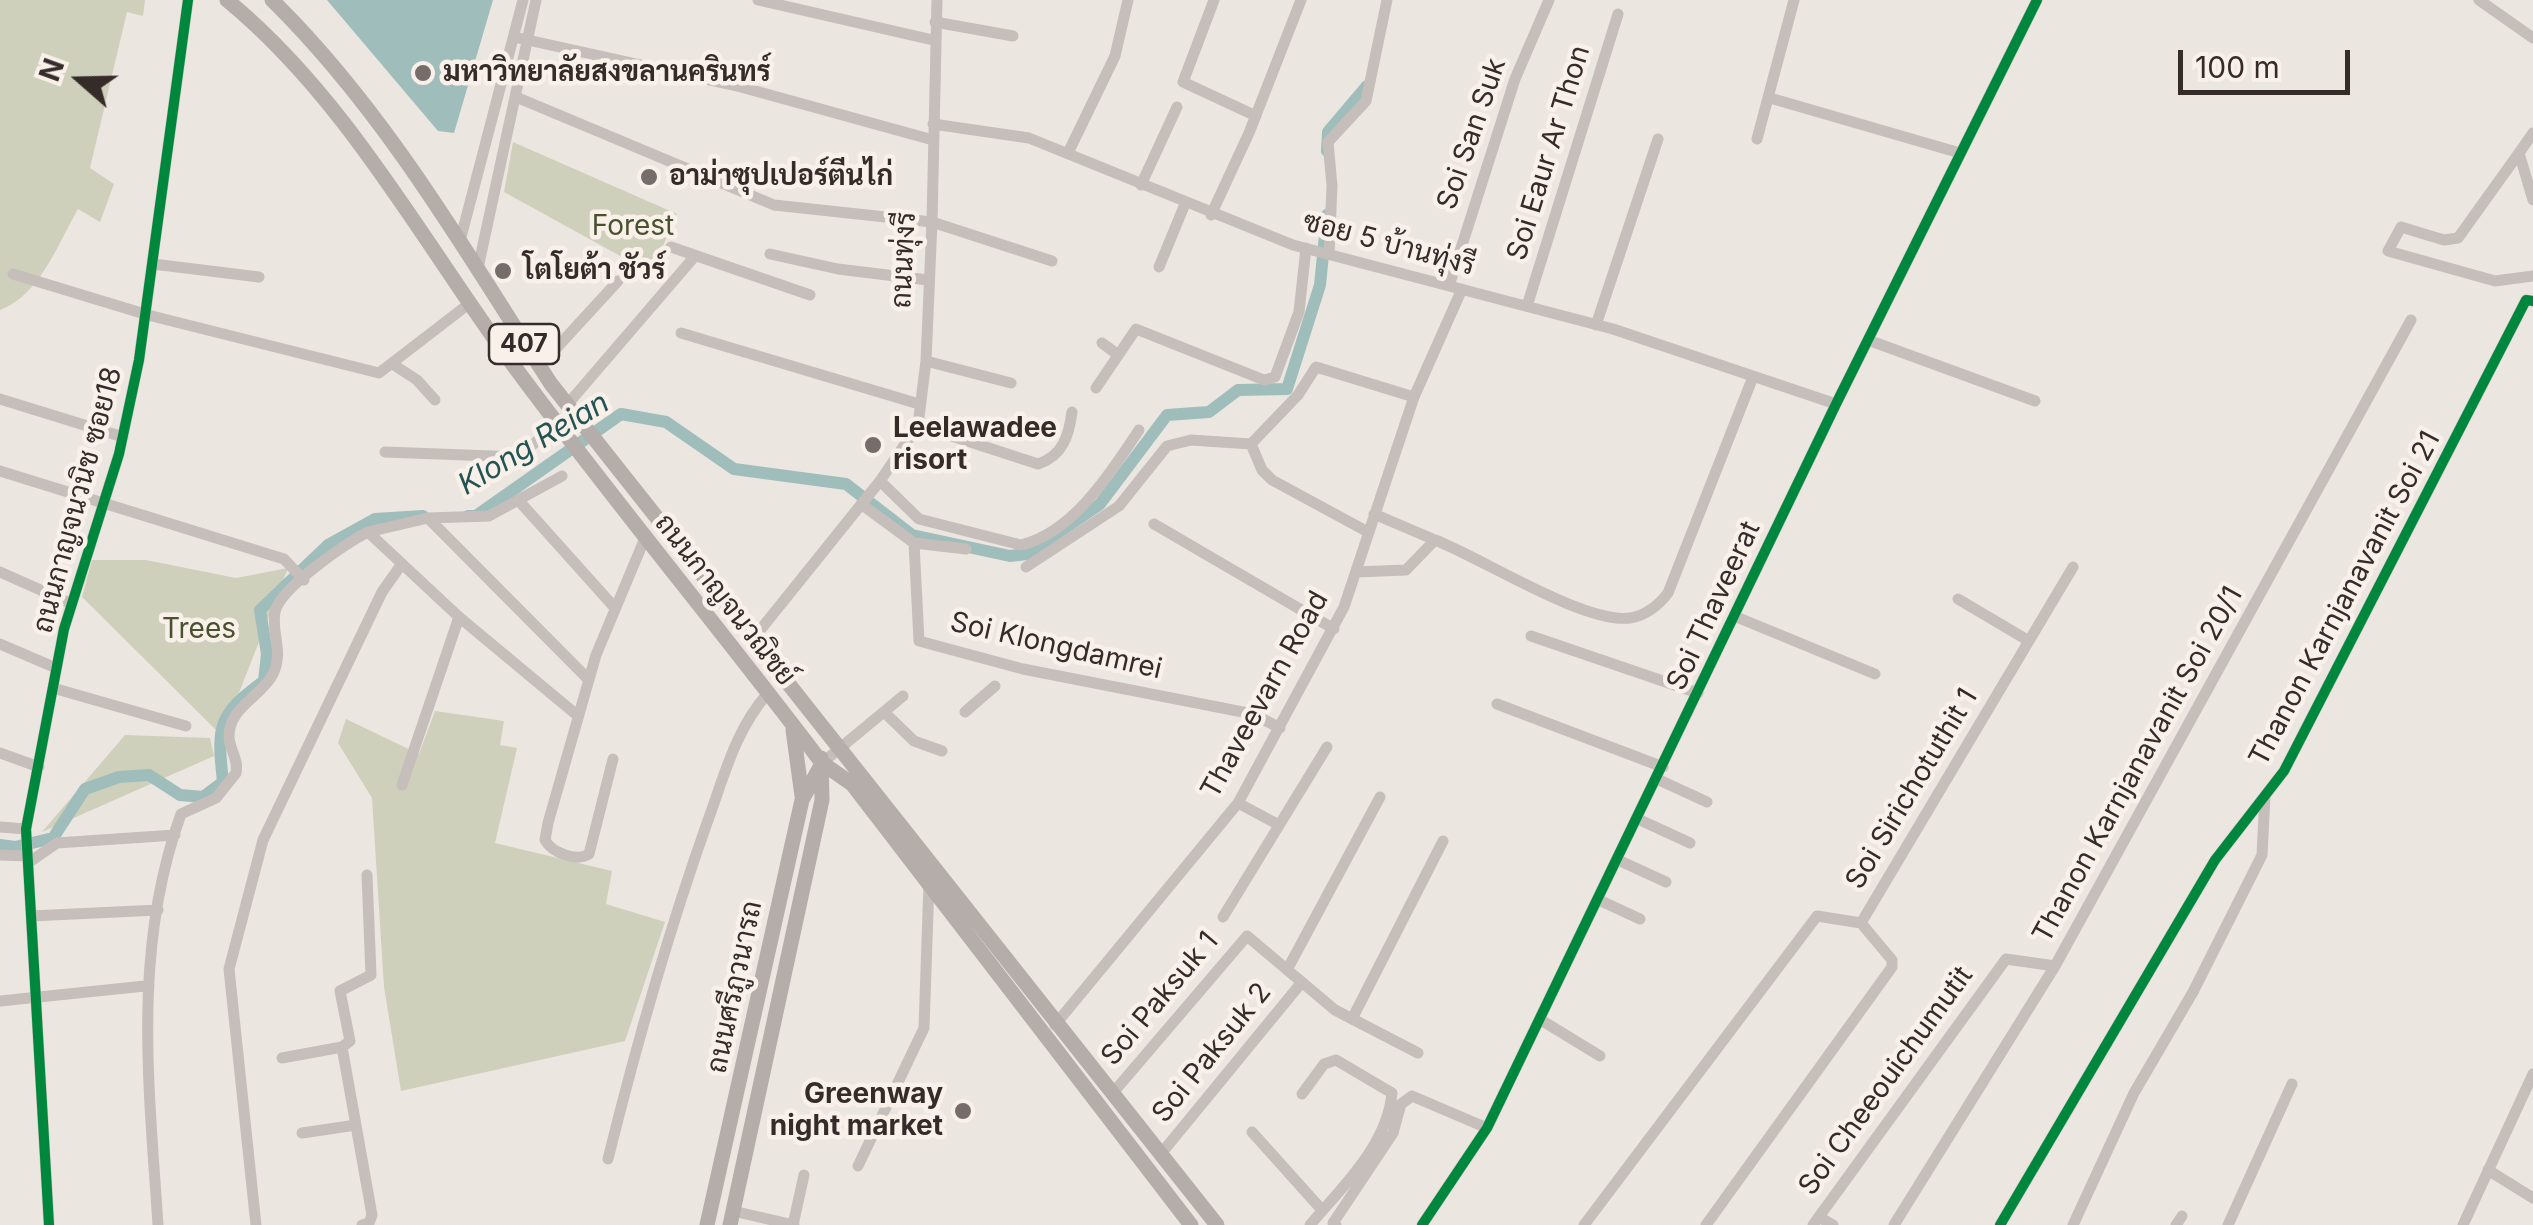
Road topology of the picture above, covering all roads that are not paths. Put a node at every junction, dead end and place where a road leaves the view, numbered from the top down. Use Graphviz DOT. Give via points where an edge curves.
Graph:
graph roads {
  1 [pos="188,0"];
  2 [pos="227,0"];
  3 [pos="272,0"];
  4 [pos="523,0"];
  5 [pos="536,0"];
  6 [pos="758,0"];
  7 [pos="937,0"];
  8 [pos="1128,0"];
  9 [pos="1214,0"];
  10 [pos="1301,0"];
  11 [pos="1387,0"];
  12 [pos="1548,0"];
  13 [pos="1794,0"];
  14 [pos="2037,0"];
  15 [pos="2479,0"];
  16 [pos="1618,14"];
  17 [pos="935,22"];
  18 [pos="1013,36"];
  19 [pos="2533,38"];
  20 [pos="520,39"];
  21 [pos="933,40"];
  22 [pos="516,98"];
  23 [pos="1770,98"];
  24 [pos="1177,107"];
  25 [pos="1256,116"];
  26 [pos="934,124"];
  27 [pos="2533,132"];
  28 [pos="1658,138"];
  29 [pos="1758,139"];
  30 [pos="933,140"];
  31 [pos="1068,153"];
  32 [pos="1960,153"];
  33 [pos="2519,153"];
  34 [pos="1140,185"];
  35 [pos="2533,200"];
  36 [pos="1186,204"];
  37 [pos="1210,215"];
  38 [pos="932,222"];
  39 [pos="460,241"];
  40 [pos="671,247"];
  41 [pos="1306,248"];
  42 [pos="770,254"];
  43 [pos="1329,254"];
  44 [pos="695,256"];
  45 [pos="439,258"];
  46 [pos="1052,262"];
  47 [pos="152,264"];
  48 [pos="1159,267"];
  49 [pos="478,268"];
  50 [pos="13,274"];
  51 [pos="260,277"];
  52 [pos="2533,278"];
  53 [pos="928,280"];
  54 [pos="618,281"];
  55 [pos="457,284"];
  56 [pos="1455,287"];
  57 [pos="810,295"];
  58 [pos="2529,300"];
  59 [pos="470,303"];
  60 [pos="1527,306"];
  61 [pos="148,315"];
  62 [pos="2412,320"];
  63 [pos="1596,325"];
  64 [pos="681,333"];
  65 [pos="1868,340"];
  66 [pos="1102,343"];
  67 [pos="1117,354"];
  68 [pos="926,361"];
  69 [pos="394,365"];
  70 [pos="539,366"];
  71 [pos="1753,377"];
  72 [pos="1010,383"];
  73 [pos="1096,388"];
  74 [pos="1414,397"];
  75 [pos="0,399"];
  76 [pos="435,400"];
  77 [pos="2036,402"];
  78 [pos="919,404"];
  79 [pos="1836,404"];
  80 [pos="572,410"];
  81 [pos="1072,412"];
  82 [pos="559,426"];
  83 [pos="918,426"];
  84 [pos="1139,430"];
  85 [pos="123,437"];
  86 [pos="1251,444"];
  87 [pos="385,452"];
  88 [pos="0,471"];
  89 [pos="562,476"];
  90 [pos="876,486"];
  91 [pos="1102,490"];
  92 [pos="520,502"];
  93 [pos="1119,502"];
  94 [pos="861,504"];
  95 [pos="104,505"];
  96 [pos="1374,514"];
  97 [pos="428,518"];
  98 [pos="1154,524"];
  99 [pos="368,532"];
  100 [pos="1368,532"];
  101 [pos="645,538"];
  102 [pos="1435,540"];
  103 [pos="914,543"];
  104 [pos="966,548"];
  105 [pos="401,565"];
  106 [pos="1026,567"];
  107 [pos="2073,567"];
  108 [pos="0,572"];
  109 [pos="1356,572"];
  110 [pos="302,578"];
  111 [pos="1958,599"];
  112 [pos="72,604"];
  113 [pos="615,608"];
  114 [pos="1734,616"];
  115 [pos="459,618"];
  116 [pos="1334,629"];
  117 [pos="1531,636"];
  118 [pos="753,639"];
  119 [pos="2028,642"];
  120 [pos="0,644"];
  121 [pos="56,668"];
  122 [pos="1875,674"];
  123 [pos="589,680"];
  124 [pos="995,686"];
  125 [pos="52,688"];
  126 [pos="768,693"];
  127 [pos="1698,693"];
  128 [pos="904,696"];
  129 [pos="1497,704"];
  130 [pos="884,712"];
  131 [pos="966,712"];
  132 [pos="578,716"];
  133 [pos="812,716"];
  134 [pos="792,724"];
  135 [pos="186,726"];
  136 [pos="1280,728"];
  137 [pos="1327,747"];
  138 [pos="836,748"];
  139 [pos="942,751"];
  140 [pos="0,753"];
  141 [pos="612,759"];
  142 [pos="822,764"];
  143 [pos="39,767"];
  144 [pos="1660,773"];
  145 [pos="857,782"];
  146 [pos="402,785"];
  147 [pos="2265,796"];
  148 [pos="1380,797"];
  149 [pos="802,800"];
  150 [pos="822,800"];
  151 [pos="1707,802"];
  152 [pos="1238,804"];
  153 [pos="1638,818"];
  154 [pos="1278,825"];
  155 [pos="0,827"];
  156 [pos="26,831"];
  157 [pos="175,835"];
  158 [pos="1443,841"];
  159 [pos="1690,843"];
  160 [pos="0,855"];
  161 [pos="28,858"];
  162 [pos="1618,860"];
  163 [pos="366,875"];
  164 [pos="1666,882"];
  165 [pos="929,883"];
  166 [pos="1599,900"];
  167 [pos="158,910"];
  168 [pos="30,916"];
  169 [pos="1223,917"];
  170 [pos="1640,919"];
  171 [pos="1861,923"];
  172 [pos="2055,966"];
  173 [pos="1287,970"];
  174 [pos="1302,982"];
  175 [pos="145,986"];
  176 [pos="34,996"];
  177 [pos="0,1000"];
  178 [pos="1352,1019"];
  179 [pos="1540,1020"];
  180 [pos="1055,1025"];
  181 [pos="342,1047"];
  182 [pos="1418,1054"];
  183 [pos="1600,1056"];
  184 [pos="282,1058"];
  185 [pos="2533,1074"];
  186 [pos="2292,1084"];
  187 [pos="1112,1094"];
  188 [pos="1302,1094"];
  189 [pos="356,1126"];
  190 [pos="1487,1128"];
  191 [pos="1252,1132"];
  192 [pos="302,1133"];
  193 [pos="1160,1155"];
  194 [pos="723,1158"];
  195 [pos="608,1159"];
  196 [pos="744,1163"];
  197 [pos="858,1166"];
  198 [pos="2488,1170"];
  199 [pos="804,1175"];
  200 [pos="2533,1198"];
  201 [pos="1322,1210"];
  202 [pos="732,1218"];
  203 [pos="1816,1221"];
  204 [pos="50,1225"];
  205 [pos="158,1225"];
  206 [pos="256,1225"];
  207 [pos="362,1225"];
  208 [pos="708,1225"];
  209 [pos="794,1225"];
  210 [pos="1192,1225"];
  211 [pos="1217,1225"];
  212 [pos="1310,1225"];
  213 [pos="1336,1225"];
  214 [pos="1422,1225"];
  215 [pos="1584,1225"];
  216 [pos="1706,1225"];
  217 [pos="1833,1225"];
  218 [pos="1894,1225"];
  219 [pos="2000,1225"];
  220 [pos="2073,1225"];
  221 [pos="2228,1225"];
  222 [pos="2463,1225"];
  1 -- 47 [label="street, ถนนกาญจนวนิช ซอย18"];
  2 -- 45 [label="main road, ถนนกาญจนวณิชย์" via="343,120"];
  3 -- 39 [label="main road, ถนนกาญจนวณิชย์" via="364,104"];
  4 -- 20 [label="street"];
  5 -- 20 [label="street"];
  6 -- 21 [label="street"];
  7 -- 17 [label="street, ถนนทุ่งรี"];
  8 -- 31 [label="street" via="1114,56"];
  9 -- 25 [label="street" via="1184,82"];
  10 -- 25 [label="street"];
  11 -- 43 [label="street" via="1366,101 1328,142"];
  12 -- 56 [label="street, Soi San Suk" via="1515,79"];
  13 -- 23 [label="street"];
  14 -- 32 [label="street, Soi Thaveerat"];
  15 -- 19 [label="street"];
  16 -- 60 [label="street, Soi Eaur Ar Thon"];
  17 -- 18 [label="street"];
  17 -- 21 [label="street, ถนนทุ่งรี"];
  20 -- 22 [label="street"];
  20 -- 30 [label="street" via="740,86"];
  20 -- 39 [label="street"];
  21 -- 26 [label="street, ถนนทุ่งรี"];
  22 -- 38 [label="street" via="774,204"];
  22 -- 49 [label="street"];
  23 -- 29 [label="street"];
  23 -- 32 [label="street"];
  24 -- 34 [label="street"];
  25 -- 37 [label="street"];
  26 -- 30 [label="street, ถนนทุ่งรี"];
  26 -- 31 [label="street, ซอย 5 บ้านทุ่งรี" via="1029,138"];
  27 -- 33 [label="street"];
  28 -- 63 [label="street"];
  30 -- 38 [label="street, ถนนทุ่งรี"];
  31 -- 34 [label="street, ซอย 5 บ้านทุ่งรี"];
  32 -- 65 [label="street, Soi Thaveerat"];
  33 -- 35 [label="street"];
  33 -- 52 [label="street" via="2458,238 2401,227 2388,251 2488,280"];
  34 -- 36 [label="street, ซอย 5 บ้านทุ่งรี"];
  36 -- 37 [label="street, ซอย 5 บ้านทุ่งรี"];
  36 -- 48 [label="street"];
  37 -- 41 [label="street, ซอย 5 บ้านทุ่งรี"];
  38 -- 46 [label="street"];
  38 -- 53 [label="street, ถนนทุ่งรี"];
  39 -- 45 [label="main road"];
  39 -- 49 [label="main road, ถนนกาญจนวณิชย์ / 407"];
  40 -- 44 [label="street"];
  41 -- 43 [label="street, ซอย 5 บ้านทุ่งรี"];
  41 -- 67 [label="street" via="1300,312 1274,378 1264,380 1136,328"];
  42 -- 53 [label="street"];
  43 -- 56 [label="street, ซอย 5 บ้านทุ่งรี"];
  44 -- 57 [label="street"];
  44 -- 80 [label="street"];
  45 -- 55 [label="main road, ถนนกาญจนวณิชย์ / 407"];
  47 -- 51 [label="street"];
  47 -- 61 [label="street, ถนนกาญจนวนิช ซอย18"];
  49 -- 55 [label="main road"];
  49 -- 70 [label="main road, ถนนกาญจนวณิชย์ / 407"];
  50 -- 61 [label="street"];
  52 -- 58 [label="street, Thanon Karnjanavanit Soi 21"];
  53 -- 68 [label="street, ถนนทุ่งรี"];
  54 -- 70 [label="street"];
  55 -- 59 [label="main road, ถนนกาญจนวณิชย์ / 407"];
  56 -- 60 [label="street, ซอย 5 บ้านทุ่งรี"];
  56 -- 74 [label="street, Thaveevarn Road"];
  58 -- 147 [label="street, Thanon Karnjanavanit Soi 21" via="2284,772"];
  59 -- 69 [label="street"];
  59 -- 82 [label="main road, ถนนกาญจนวณิชย์ / 407"];
  60 -- 63 [label="street, ซอย 5 บ้านทุ่งรี"];
  61 -- 69 [label="street" via="376,372"];
  61 -- 85 [label="street, ถนนกาญจนวนิช ซอย18"];
  62 -- 172 [label="street, Thanon Karnjanavanit Soi 20/1"];
  63 -- 71 [label="street, ซอย 5 บ้านทุ่งรี"];
  64 -- 78 [label="street"];
  65 -- 77 [label="street"];
  65 -- 79 [label="street, Soi Thaveerat"];
  66 -- 67 [label="street"];
  67 -- 73 [label="street"];
  68 -- 72 [label="street"];
  68 -- 78 [label="street, ถนนทุ่งรี"];
  69 -- 76 [label="street"];
  70 -- 80 [label="main road, ถนนกาญจนวณิชย์ / 407"];
  71 -- 79 [label="street, ซอย 5 บ้านทุ่งรี"];
  71 -- 102 [label="street" via="1668,593 1648,612 1624,619 1569,602"];
  74 -- 86 [label="street" via="1316,367"];
  74 -- 96 [label="street, Thaveevarn Road"];
  75 -- 85 [label="street"];
  78 -- 83 [label="street, ถนนทุ่งรี"];
  79 -- 114 [label="street, Soi Thaveerat"];
  80 -- 118 [label="main road, ถนนกาญจนวณิชย์"];
  81 -- 83 [label="street" via="1067,440 1038,464"];
  82 -- 87 [label="street" via="519,456"];
  82 -- 101 [label="main road, ถนนกาญจนวณิชย์"];
  83 -- 90 [label="street"];
  84 -- 91 [label="street"];
  85 -- 95 [label="street, ถนนกาญจนวนิช ซอย18"];
  86 -- 93 [label="street" via="1191,440 1167,446"];
  86 -- 100 [label="street" via="1272,480"];
  88 -- 95 [label="street"];
  89 -- 92 [label="street"];
  90 -- 91 [label="street" via="919,519 1016,544 1034,540"];
  90 -- 94 [label="street"];
  91 -- 93 [label="street"];
  92 -- 97 [label="street" via="484,517"];
  92 -- 113 [label="street"];
  93 -- 106 [label="street"];
  94 -- 103 [label="street"];
  94 -- 118 [label="street"];
  95 -- 110 [label="street" via="284,559"];
  95 -- 112 [label="street, ถนนกาญจนวนิช ซอย18"];
  96 -- 100 [label="street, Thaveevarn Road"];
  96 -- 102 [label="street"];
  97 -- 99 [label="street"];
  97 -- 123 [label="street"];
  98 -- 116 [label="street"];
  99 -- 105 [label="street"];
  99 -- 110 [label="street"];
  100 -- 109 [label="street, Thaveevarn Road"];
  101 -- 113 [label="street"];
  101 -- 126 [label="main road, ถนนกาญจนวณิชย์"];
  102 -- 109 [label="street" via="1406,570"];
  103 -- 104 [label="street"];
  103 -- 136 [label="street, Soi Klongdamrei" via="920,640 1023,669 1253,714"];
  105 -- 115 [label="street"];
  105 -- 206 [label="street" via="263,840 229,969"];
  107 -- 119 [label="street, Soi Sirichotuthit 1"];
  108 -- 112 [label="street"];
  109 -- 116 [label="street, Thaveevarn Road"];
  110 -- 157 [label="street" via="276,609 274,673 230,731 238,766 234,778 216,798 183,810"];
  111 -- 119 [label="street"];
  112 -- 121 [label="street, ถนนกาญจนวนิช ซอย18"];
  113 -- 123 [label="street"];
  114 -- 122 [label="street"];
  114 -- 127 [label="street, Soi Thaveerat"];
  115 -- 132 [label="street"];
  115 -- 146 [label="street"];
  116 -- 136 [label="street, Thaveevarn Road"];
  117 -- 127 [label="street"];
  118 -- 133 [label="main road, ถนนกาญจนวณิชย์"];
  119 -- 171 [label="street, Soi Sirichotuthit 1"];
  120 -- 121 [label="street"];
  121 -- 125 [label="street, ถนนกาญจนวนิช ซอย18"];
  123 -- 132 [label="street"];
  124 -- 131 [label="street"];
  125 -- 135 [label="street"];
  125 -- 143 [label="street, ถนนกาญจนวนิช ซอย18"];
  126 -- 134 [label="main road, ถนนกาญจนวณิชย์"];
  126 -- 195 [label="street" via="741,730 667,941"];
  127 -- 144 [label="street, Soi Thaveerat"];
  128 -- 130 [label="street"];
  129 -- 144 [label="street"];
  130 -- 138 [label="street"];
  130 -- 139 [label="street" via="914,741"];
  132 -- 141 [label="street" via="546,833 552,850 589,854"];
  133 -- 138 [label="main road, ถนนกาญจนวณิชย์"];
  133 -- 142 [label="main road, ถนนศรีภูวนารถ"];
  134 -- 142 [label="main road, ถนนกาญจนวณิชย์"];
  134 -- 149 [label="main road"];
  136 -- 152 [label="street, Thaveevarn Road"];
  137 -- 154 [label="street"];
  138 -- 142 [label="street"];
  138 -- 145 [label="main road, ถนนกาญจนวณิชย์"];
  140 -- 143 [label="street"];
  142 -- 145 [label="main road"];
  142 -- 149 [label="main road, ถนนศรีภูวนารถ"];
  142 -- 150 [label="main road, ถนนศรีภูวนารถ"];
  143 -- 156 [label="street, ถนนกาญจนวนิช ซอย18"];
  144 -- 151 [label="street"];
  144 -- 153 [label="street, Soi Thaveerat"];
  145 -- 150 [label="main road" via="830,789"];
  145 -- 165 [label="main road, ถนนกาญจนวณิชย์"];
  145 -- 180 [label="main road, ถนนกาญจนวณิชย์"];
  147 -- 219 [label="street, Thanon Karnjanavanit Soi 21" via="2215,860"];
  147 -- 220 [label="street" via="2262,855 2134,1094"];
  148 -- 173 [label="street"];
  149 -- 194 [label="main road, ถนนศรีภูวนารถ"];
  150 -- 196 [label="main road, ถนนศรีภูวนารถ"];
  152 -- 154 [label="street"];
  152 -- 180 [label="street, Thaveevarn Road"];
  153 -- 159 [label="street"];
  153 -- 162 [label="street, Soi Thaveerat"];
  154 -- 169 [label="street"];
  155 -- 156 [label="street"];
  156 -- 161 [label="street, ถนนกาญจนวนิช ซอย18"];
  157 -- 161 [label="street" via="57,843"];
  157 -- 167 [label="street"];
  158 -- 178 [label="street"];
  160 -- 161 [label="street"];
  161 -- 168 [label="street, ถนนกาญจนวนิช ซอย18"];
  162 -- 164 [label="street"];
  162 -- 166 [label="street, Soi Thaveerat"];
  163 -- 181 [label="street" via="371,974 340,989 350,1041"];
  165 -- 197 [label="street" via="924,1028"];
  165 -- 210 [label="main road, ถนนกาญจนวณิชย์"];
  166 -- 170 [label="street"];
  166 -- 179 [label="street, Soi Thaveerat"];
  167 -- 168 [label="street"];
  167 -- 175 [label="street"];
  168 -- 176 [label="street, ถนนกาญจนวนิช ซอย18"];
  171 -- 215 [label="street, Soi Sirichotuthit 1" via="1817,916"];
  171 -- 216 [label="street" via="1892,966"];
  172 -- 203 [label="street, Soi Cheeouichumutit" via="2006,959"];
  172 -- 218 [label="street, Thanon Karnjanavanit Soi 20/1"];
  173 -- 174 [label="street"];
  173 -- 187 [label="street, Soi Paksuk 1" via="1247,936"];
  174 -- 178 [label="street"];
  174 -- 193 [label="street, Soi Paksuk 2"];
  175 -- 176 [label="street"];
  175 -- 205 [label="street"];
  176 -- 177 [label="street"];
  176 -- 204 [label="street, ถนนกาญจนวนิช ซอย18"];
  178 -- 182 [label="street"];
  179 -- 183 [label="street"];
  179 -- 190 [label="street, Soi Thaveerat"];
  180 -- 187 [label="main road, ถนนกาญจนวณิชย์"];
  181 -- 184 [label="street"];
  181 -- 189 [label="street"];
  185 -- 198 [label="street"];
  186 -- 221 [label="street"];
  187 -- 193 [label="main road, ถนนกาญจนวณิชย์"];
  188 -- 201 [label="street" via="1324,1064 1336,1060 1392,1093 1384,1127 1362,1164"];
  189 -- 192 [label="street"];
  189 -- 207 [label="street" via="372,1215"];
  190 -- 213 [label="street" via="1412,1096 1401,1104 1393,1133"];
  190 -- 214 [label="street, Soi Thaveerat"];
  191 -- 201 [label="street"];
  193 -- 211 [label="main road, ถนนกาญจนวณิชย์"];
  194 -- 196 [label="main road"];
  194 -- 208 [label="main road, ถนนศรีภูวนารถ"];
  196 -- 202 [label="main road, ถนนศรีภูวนารถ"];
  198 -- 200 [label="street"];
  198 -- 222 [label="street"];
  199 -- 209 [label="street"];
  201 -- 212 [label="street"];
  202 -- 209 [label="street"];
  203 -- 217 [label="street"];
}
